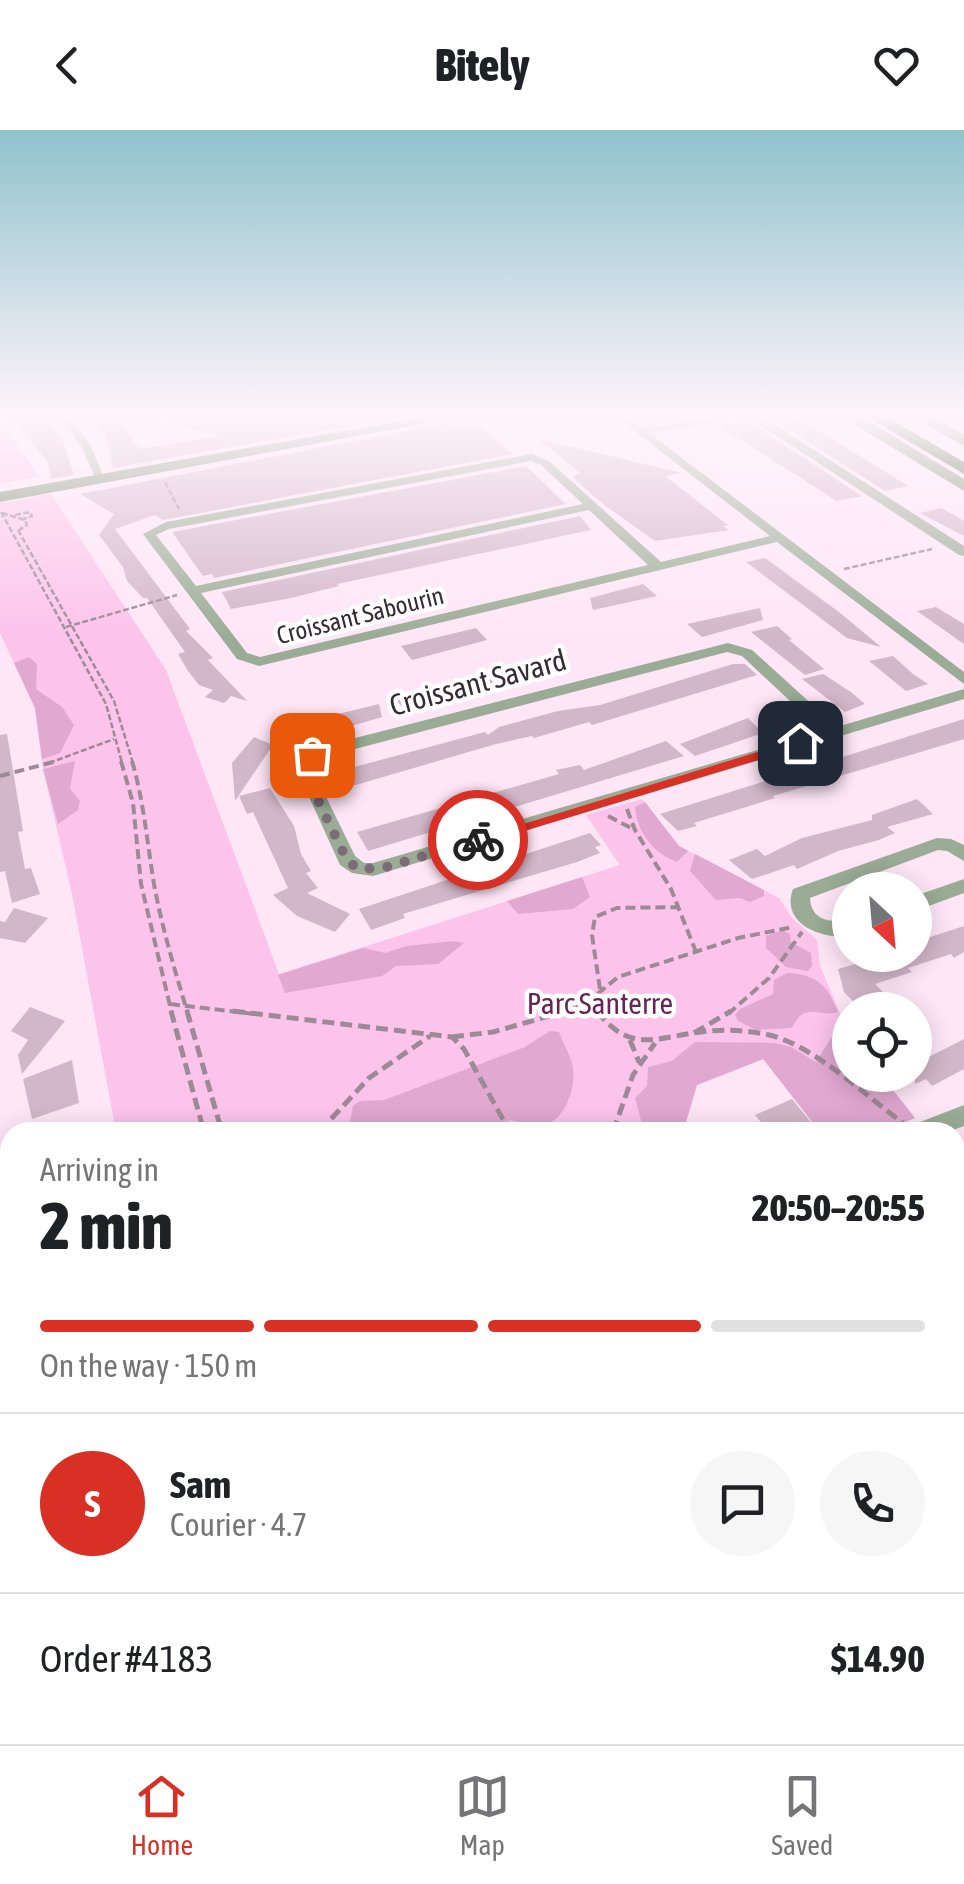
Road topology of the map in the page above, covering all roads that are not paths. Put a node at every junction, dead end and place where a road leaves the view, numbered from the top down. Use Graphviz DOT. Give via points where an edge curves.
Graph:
graph roads {
  1 [pos="56,487"];
  2 [pos="374,487"];
  3 [pos="570,487"];
  4 [pos="713,487"];
  5 [pos="864,487"];
  6 [pos="0,502"];
  7 [pos="590,506"];
  8 [pos="779,538"];
  9 [pos="964,552"];
  10 [pos="658,567"];
  11 [pos="188,592"];
  12 [pos="964,679"];
  13 [pos="964,694"];
  14 [pos="834,732"];
  15 [pos="964,854"];
  16 [pos="860,872"];
  17 [pos="832,882"];
  18 [pos="964,886"];
  19 [pos="932,898"];
  20 [pos="832,930"];
  21 [pos="964,1115"];
  22 [pos="937,1122"];
  1 -- 6 [label="street"];
  2 -- 11 [label="street, Croissant Sabourin" via="150,532"];
  3 -- 7 [label="street, Croissant Sabourin"];
  4 -- 8 [label="street"];
  5 -- 9 [label="street"];
  7 -- 10 [label="street, Croissant Sabourin"];
  7 -- 11 [label="street"];
  8 -- 10 [label="street, Croissant Sabourin"];
  8 -- 12 [label="street"];
  10 -- 11 [label="street, Croissant Sabourin" via="259,662 242,656"];
  13 -- 14 [label="street, Croissant Savard"];
  14 -- 14 [label="street, Croissant Savard" via="374,870 347,860 302,766 322,752 728,647 747,654"];
  15 -- 16 [label="street" via="937,844"];
  17 -- 20 [label="street" via="800,894 799,905 815,925"];
  18 -- 19 [label="street"];
  21 -- 22 [label="street"];
}
